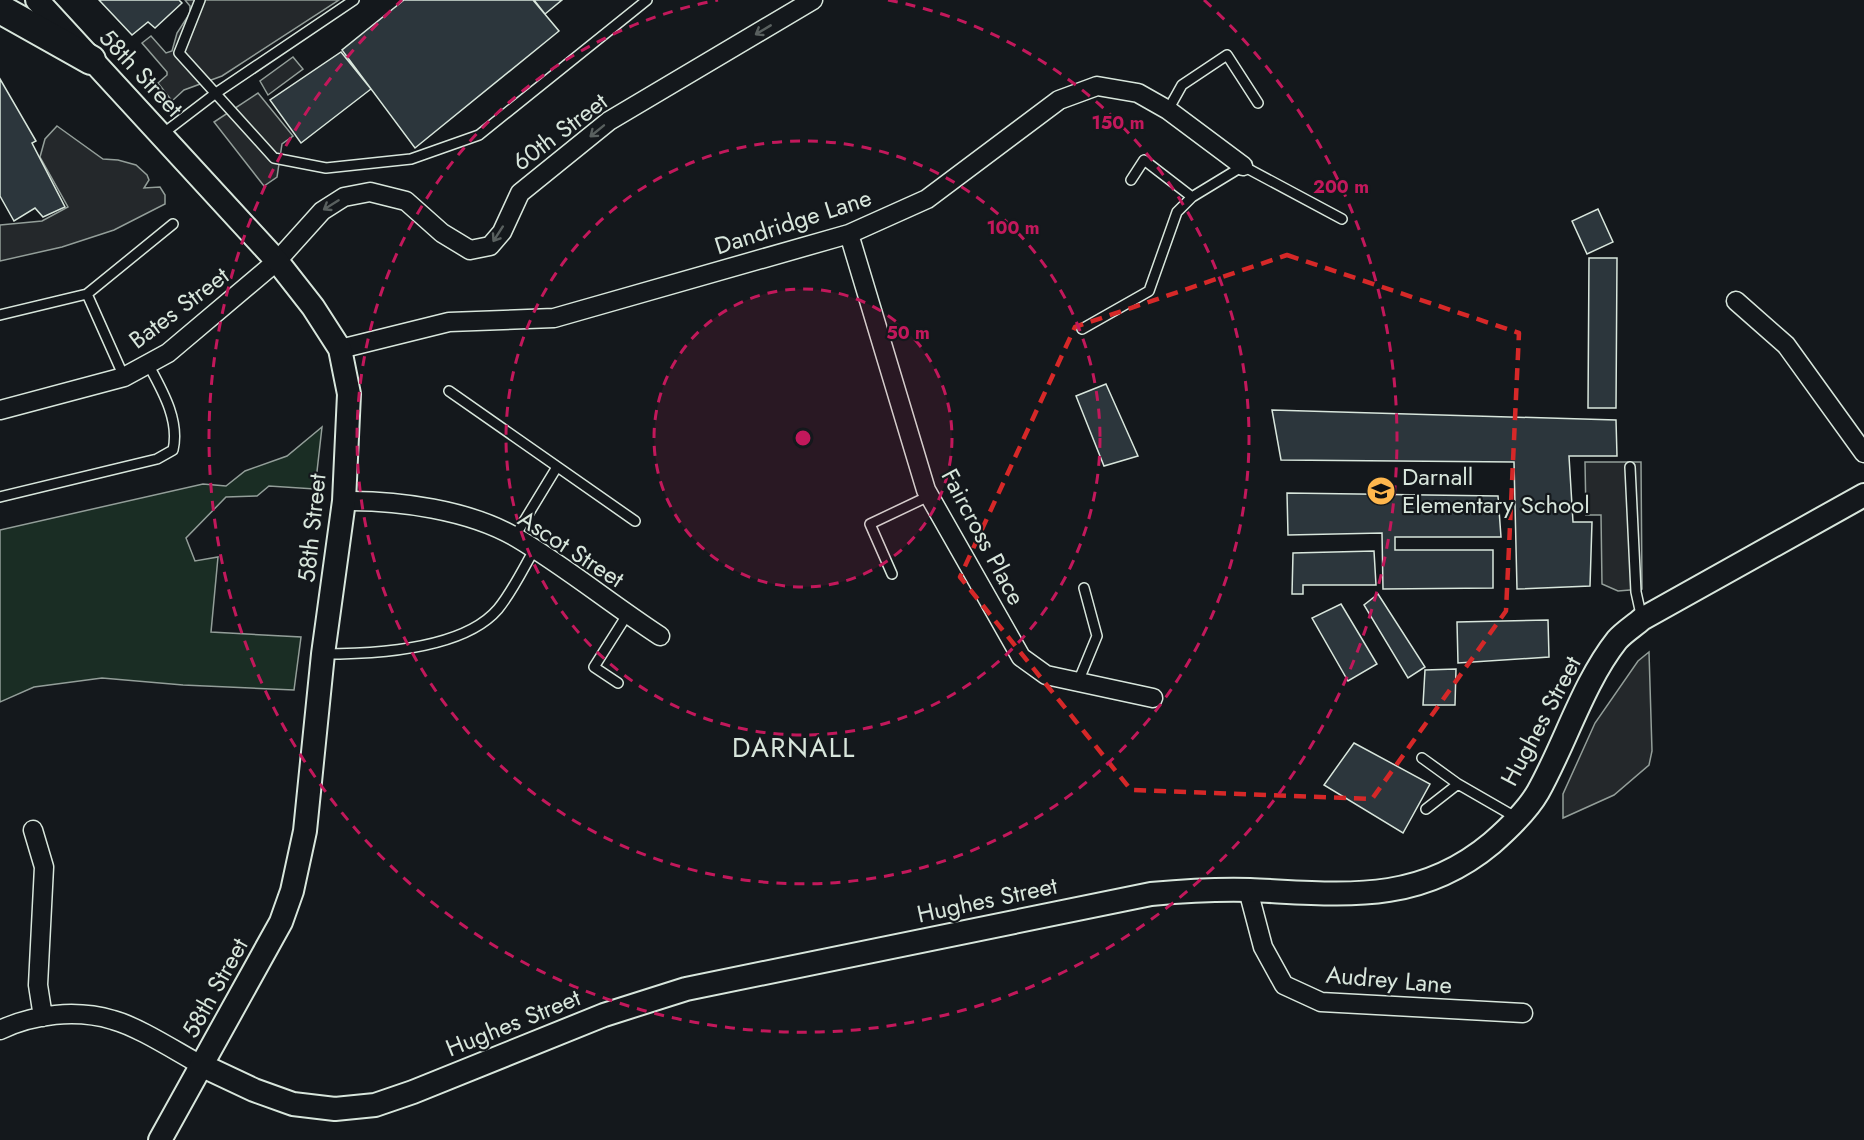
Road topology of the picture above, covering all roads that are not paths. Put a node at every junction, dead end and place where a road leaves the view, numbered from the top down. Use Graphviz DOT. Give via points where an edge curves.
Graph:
graph roads {
  1 [pos="37,0"];
  2 [pos="200,0"];
  3 [pos="354,0"];
  4 [pos="647,0"];
  5 [pos="813,0"];
  6 [pos="0,9"];
  7 [pos="92,60"];
  8 [pos="216,93"];
  9 [pos="1258,103"];
  10 [pos="1168,110"];
  11 [pos="161,135"];
  12 [pos="1243,166"];
  13 [pos="1131,180"];
  14 [pos="1192,197"];
  15 [pos="1342,219"];
  16 [pos="173,224"];
  17 [pos="849,234"];
  18 [pos="277,261"];
  19 [pos="87,294"];
  20 [pos="1736,301"];
  21 [pos="0,315"];
  22 [pos="1082,329"];
  23 [pos="340,349"];
  24 [pos="148,364"];
  25 [pos="124,378"];
  26 [pos="449,391"];
  27 [pos="0,410"];
  28 [pos="1864,453"];
  29 [pos="1630,466"];
  30 [pos="557,467"];
  31 [pos="1864,495"];
  32 [pos="929,496"];
  33 [pos="0,497"];
  34 [pos="344,501"];
  35 [pos="635,521"];
  36 [pos="515,536"];
  37 [pos="534,550"];
  38 [pos="892,574"];
  39 [pos="1084,588"];
  40 [pos="627,615"];
  41 [pos="1642,619"];
  42 [pos="660,636"];
  43 [pos="324,654"];
  44 [pos="1077,682"];
  45 [pos="618,683"];
  46 [pos="1153,698"];
  47 [pos="1422,759"];
  48 [pos="1458,784"];
  49 [pos="1426,809"];
  50 [pos="1517,818"];
  51 [pos="33,830"];
  52 [pos="1248,890"];
  53 [pos="1523,1013"];
  54 [pos="43,1017"];
  55 [pos="0,1030"];
  56 [pos="203,1066"];
  57 [pos="160,1140"];
  1 -- 7 [label="street, 58th Street"];
  2 -- 8 [label="lane" via="178,53"];
  3 -- 8 [label="lane"];
  4 -- 8 [label="lane" via="479,135 411,159 326,168 274,158"];
  5 -- 18 [label="street, 60th Street, one-way" via="609,121 520,193 502,232 490,246 470,250 442,233 406,201 370,192 344,197 322,211"];
  6 -- 7 [label="main road"];
  7 -- 11 [label="street, 58th Street"];
  8 -- 11 [label="lane"];
  9 -- 10 [label="lane" via="1227,55 1182,85"];
  10 -- 12 [label="street, Dandridge Lane"];
  10 -- 17 [label="street, Dandridge Lane" via="1138,93 1097,86 1059,100 927,199"];
  11 -- 18 [label="street, 58th Street"];
  12 -- 14 [label="lane"];
  12 -- 15 [label="lane"];
  13 -- 14 [label="lane" via="1144,160"];
  14 -- 22 [label="lane" via="1177,212 1149,291"];
  16 -- 19 [label="lane"];
  17 -- 23 [label="street, Dandridge Lane" via="554,318 449,322"];
  17 -- 32 [label="street, Faircross Place"];
  18 -- 23 [label="street, 58th Street"];
  18 -- 24 [label="street, Bates Street" via="168,353"];
  19 -- 21 [label="lane"];
  19 -- 25 [label="lane"];
  20 -- 28 [label="street" via="1786,345"];
  23 -- 34 [label="street, 58th Street" via="349,394"];
  24 -- 25 [label="street, Bates Street"];
  24 -- 33 [label="lane" via="174,424 173,450 157,459"];
  25 -- 27 [label="street, Bates Street"];
  26 -- 30 [label="lane"];
  29 -- 41 [label="lane" via="1636,592"];
  30 -- 35 [label="lane"];
  30 -- 36 [label="lane"];
  31 -- 41 [label="street, Hughes Street"];
  32 -- 38 [label="lane" via="870,524"];
  32 -- 44 [label="street, Faircross Place" via="1021,657 1046,675"];
  34 -- 36 [label="street, Ascot Street" via="374,500 451,511"];
  34 -- 43 [label="street, 58th Street"];
  36 -- 37 [label="street, Ascot Street"];
  37 -- 40 [label="street, Ascot Street"];
  37 -- 43 [label="lane" via="498,609 481,624 395,652"];
  39 -- 44 [label="lane" via="1097,636"];
  40 -- 42 [label="street, Ascot Street"];
  40 -- 45 [label="lane" via="594,667"];
  41 -- 50 [label="street, Hughes Street" via="1618,638 1536,795"];
  43 -- 56 [label="street, 58th Street" via="305,831 292,891 281,922"];
  44 -- 46 [label="street, Faircross Place"];
  47 -- 48 [label="lane"];
  48 -- 49 [label="lane"];
  48 -- 50 [label="lane"];
  50 -- 52 [label="street, Hughes Street" via="1489,846 1462,864 1396,890 1348,895"];
  51 -- 54 [label="street" via="44,867 38,985"];
  52 -- 53 [label="street, Audrey Lane" via="1263,947 1284,985 1322,1002"];
  52 -- 56 [label="street, Hughes Street" via="1150,894 686,989 604,1015 375,1105 335,1109 294,1104"];
  54 -- 55 [label="street, Hughes Street"];
  54 -- 56 [label="street, Hughes Street" via="79,1015 114,1020"];
  56 -- 57 [label="street, 58th Street"];
}
